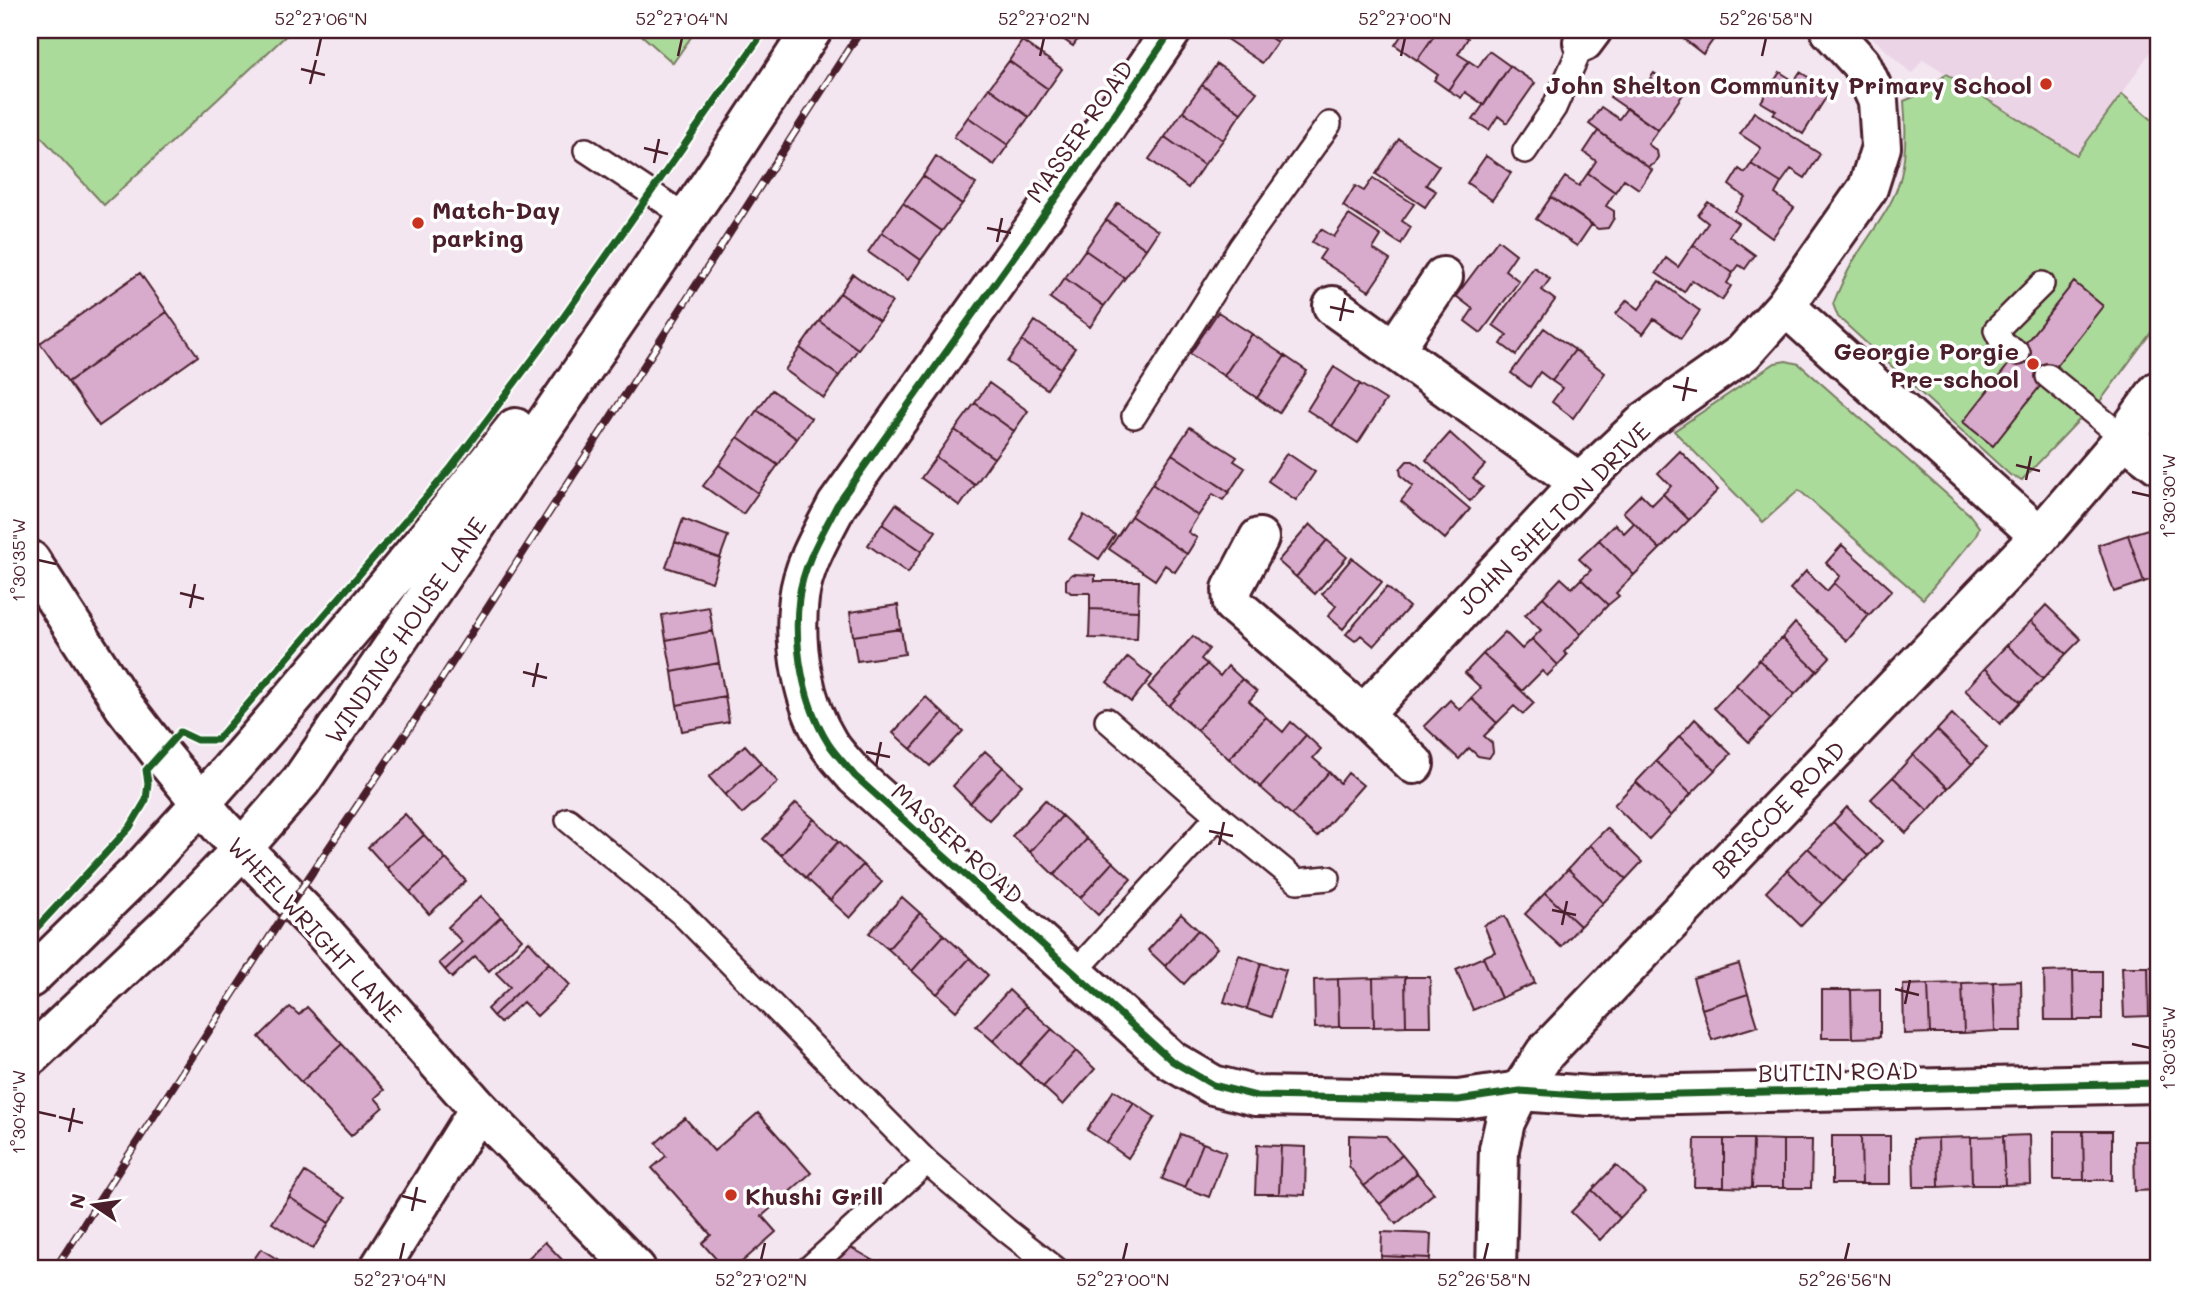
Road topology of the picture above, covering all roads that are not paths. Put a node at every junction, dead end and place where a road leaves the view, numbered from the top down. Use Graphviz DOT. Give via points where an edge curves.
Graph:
graph roads {
  1 [pos="812,30"];
  2 [pos="1172,30"];
  3 [pos="1830,30"];
  4 [pos="1587,36"];
  5 [pos="1329,124"];
  6 [pos="586,150"];
  7 [pos="1525,151"];
  8 [pos="727,159"];
  9 [pos="684,215"];
  10 [pos="1443,277"];
  11 [pos="2042,284"];
  12 [pos="1333,306"];
  13 [pos="1785,306"];
  14 [pos="1394,350"];
  15 [pos="2018,353"];
  16 [pos="2048,376"];
  17 [pos="2158,391"];
  18 [pos="1134,416"];
  19 [pos="2124,438"];
  20 [pos="2158,464"];
  21 [pos="1580,483"];
  22 [pos="2040,536"];
  23 [pos="1259,538"];
  24 [pos="30,560"];
  25 [pos="1363,715"];
  26 [pos="1107,720"];
  27 [pos="1414,764"];
  28 [pos="202,802"];
  29 [pos="1218,816"];
  30 [pos="568,820"];
  31 [pos="242,850"];
  32 [pos="1328,878"];
  33 [pos="1074,973"];
  34 [pos="30,978"];
  35 [pos="30,1056"];
  36 [pos="2158,1083"];
  37 [pos="1520,1091"];
  38 [pos="479,1109"];
  39 [pos="927,1162"];
  40 [pos="631,1266"];
  41 [pos="379,1269"];
  42 [pos="808,1269"];
  43 [pos="1056,1269"];
  44 [pos="1496,1269"];
  1 -- 8 [label="street, WINDING HOUSE LANE"];
  2 -- 33 [label="street, MASSER ROAD" via="837,505 813,550 799,597 797,650 807,697 828,742 855,776"];
  3 -- 13 [label="street, JOHN SHELTON DRIVE" via="1861,64 1878,101 1881,147 1868,188"];
  4 -- 7 [label="lane" via="1554,108"];
  5 -- 18 [label="lane" via="1241,247"];
  6 -- 9 [label="lane"];
  8 -- 9 [label="street, WINDING HOUSE LANE"];
  8 -- 31 [label="street, WINDING HOUSE LANE" via="302,781"];
  9 -- 28 [label="street, WINDING HOUSE LANE" via="408,563"];
  10 -- 14 [label="street"];
  11 -- 15 [label="lane" via="1996,330 2003,344"];
  12 -- 14 [label="street"];
  13 -- 21 [label="street, JOHN SHELTON DRIVE" via="1742,353 1646,421"];
  13 -- 22 [label="street"];
  14 -- 21 [label="street"];
  16 -- 19 [label="lane"];
  17 -- 19 [label="street, BRISCOE ROAD"];
  19 -- 20 [label="street"];
  19 -- 22 [label="street, BRISCOE ROAD"];
  21 -- 25 [label="street, JOHN SHELTON DRIVE"];
  22 -- 37 [label="street, BRISCOE ROAD" via="1545,1054"];
  23 -- 25 [label="street" via="1232,589 1233,604"];
  24 -- 28 [label="street, WHEELWRIGHT LANE" via="124,706"];
  25 -- 27 [label="street"];
  26 -- 29 [label="lane"];
  28 -- 31 [label="street, WHEELWRIGHT LANE"];
  28 -- 34 [label="street, WINDING HOUSE LANE"];
  29 -- 32 [label="lane" via="1297,881"];
  29 -- 33 [label="lane"];
  30 -- 39 [label="lane" via="681,913"];
  31 -- 35 [label="street, WINDING HOUSE LANE"];
  31 -- 38 [label="street, WHEELWRIGHT LANE" via="320,928"];
  33 -- 37 [label="street, MASSER ROAD" via="1172,1061 1213,1084 1256,1096 1458,1100"];
  36 -- 37 [label="street, BUTLIN ROAD" via="1591,1096"];
  37 -- 44 [label="street, BRISCOE ROAD" via="1505,1122 1499,1149"];
  38 -- 40 [label="street, WHEELWRIGHT LANE"];
  38 -- 41 [label="street"];
  39 -- 42 [label="lane"];
  39 -- 43 [label="lane"];
}
